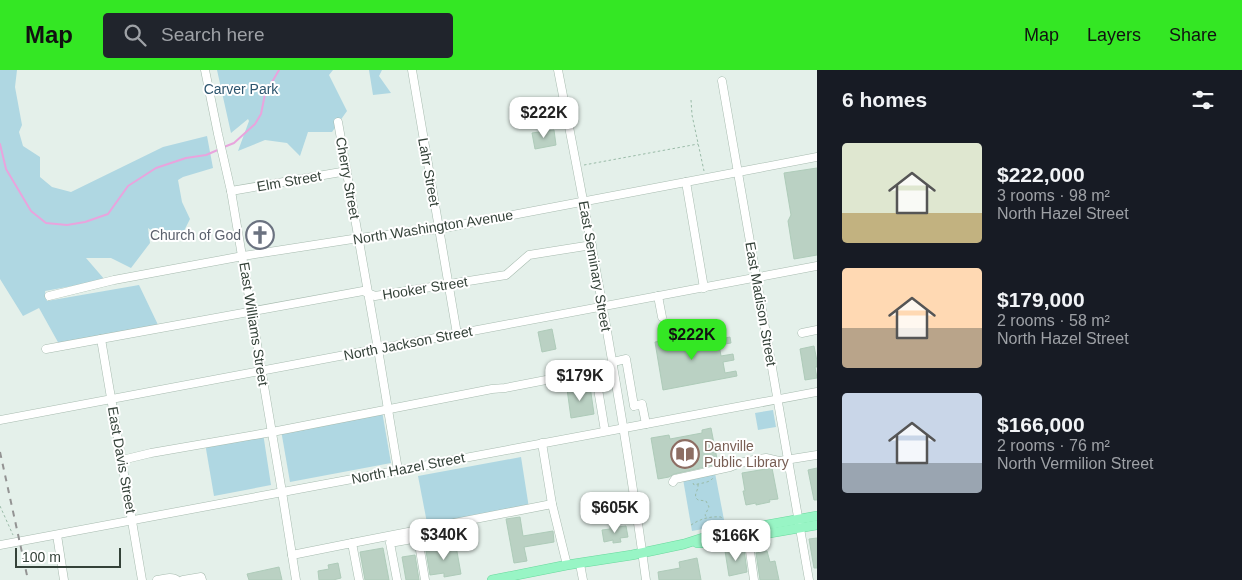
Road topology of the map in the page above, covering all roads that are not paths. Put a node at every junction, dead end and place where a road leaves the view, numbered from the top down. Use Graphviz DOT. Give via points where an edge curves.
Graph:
graph roads {
  1 [pos="205,70"];
  2 [pos="412,70"];
  3 [pos="558,70"];
  4 [pos="722,81"];
  5 [pos="338,122"];
  6 [pos="817,157"];
  7 [pos="347,171"];
  8 [pos="738,172"];
  9 [pos="686,182"];
  10 [pos="231,191"];
  11 [pos="584,201"];
  12 [pos="439,229"];
  13 [pos="358,238"];
  14 [pos="592,245"];
  15 [pos="243,256"];
  16 [pos="817,266"];
  17 [pos="756,278"];
  18 [pos="448,285"];
  19 [pos="704,288"];
  20 [pos="369,294"];
  21 [pos="49,296"];
  22 [pos="658,296"];
  23 [pos="603,306"];
  24 [pos="252,312"];
  25 [pos="662,317"];
  26 [pos="817,330"];
  27 [pos="802,333"];
  28 [pos="457,334"];
  29 [pos="101,339"];
  30 [pos="46,349"];
  31 [pos="378,349"];
  32 [pos="613,364"];
  33 [pos="262,370"];
  34 [pos="595,370"];
  35 [pos="817,392"];
  36 [pos="777,399"];
  37 [pos="111,400"];
  38 [pos="389,410"];
  39 [pos="0,420"];
  40 [pos="646,424"];
  41 [pos="623,428"];
  42 [pos="605,431"];
  43 [pos="272,432"];
  44 [pos="542,443"];
  45 [pos="817,455"];
  46 [pos="122,460"];
  47 [pos="788,460"];
  48 [pos="398,470"];
  49 [pos="673,482"];
  50 [pos="282,492"];
  51 [pos="552,504"];
  52 [pos="817,516"];
  53 [pos="132,520"];
  54 [pos="799,524"];
  55 [pos="817,525"];
  56 [pos="57,535"];
  57 [pos="352,543"];
  58 [pos="749,544"];
  59 [pos="0,546"];
  60 [pos="642,552"];
  61 [pos="292,554"];
  62 [pos="580,564"];
  63 [pos="567,565"];
  64 [pos="526,577"];
  65 [pos="64,580"];
  66 [pos="142,580"];
  67 [pos="157,580"];
  68 [pos="177,580"];
  69 [pos="183,580"];
  70 [pos="202,580"];
  71 [pos="296,580"];
  72 [pos="359,580"];
  73 [pos="397,580"];
  74 [pos="425,580"];
  75 [pos="492,580"];
  76 [pos="583,580"];
  77 [pos="646,580"];
  78 [pos="754,580"];
  79 [pos="809,580"];
  1 -- 10 [label="street, East Williams Street"];
  2 -- 12 [label="street, Lahr Street"];
  3 -- 11 [label="street, East Seminary Street"];
  4 -- 8 [label="street, East Madison Street"];
  5 -- 7 [label="street, Cherry Street"];
  6 -- 8 [label="street, North Washington Avenue"];
  7 -- 10 [label="street, Elm Street"];
  7 -- 13 [label="street, Cherry Street"];
  8 -- 9 [label="street, North Washington Avenue"];
  8 -- 17 [label="street, East Madison Street"];
  9 -- 11 [label="street, North Washington Avenue"];
  9 -- 19 [label="street"];
  10 -- 15 [label="street, East Williams Street"];
  11 -- 12 [label="street, North Washington Avenue"];
  11 -- 14 [label="street, East Seminary Street"];
  12 -- 13 [label="street, North Washington Avenue"];
  12 -- 18 [label="street, Lahr Street"];
  13 -- 15 [label="street, North Washington Avenue"];
  13 -- 20 [label="street, Cherry Street"];
  14 -- 18 [label="street, Hooker Street" via="529,256 506,275"];
  14 -- 23 [label="street, East Seminary Street"];
  15 -- 21 [label="street, North Washington Avenue" via="114,280"];
  15 -- 24 [label="street, East Williams Street"];
  16 -- 17 [label="street, North Jackson Street"];
  17 -- 19 [label="street, North Jackson Street"];
  17 -- 36 [label="street, East Madison Street"];
  18 -- 20 [label="street, Hooker Street" via="375,296"];
  18 -- 28 [label="street, Lahr Street"];
  19 -- 22 [label="street, North Jackson Street"];
  20 -- 24 [label="street, Hooker Street" via="363,291"];
  20 -- 31 [label="street, Cherry Street"];
  22 -- 23 [label="street, North Jackson Street"];
  22 -- 25 [label="street"];
  23 -- 28 [label="street, North Jackson Street"];
  23 -- 32 [label="street, East Seminary Street"];
  24 -- 29 [label="street, Hooker Street"];
  24 -- 33 [label="street, East Williams Street"];
  26 -- 27 [label="street"];
  28 -- 31 [label="street, North Jackson Street"];
  29 -- 30 [label="street, Hooker Street"];
  29 -- 37 [label="street, East Davis Street"];
  31 -- 33 [label="street, North Jackson Street"];
  31 -- 38 [label="street, Cherry Street"];
  32 -- 34 [label="street"];
  32 -- 40 [label="street" via="626,359 634,406 642,404"];
  32 -- 41 [label="street, East Seminary Street"];
  33 -- 37 [label="street, North Jackson Street"];
  33 -- 43 [label="street, East Williams Street"];
  34 -- 38 [label="street"];
  34 -- 42 [label="street"];
  35 -- 36 [label="street, North Hazel Street"];
  36 -- 40 [label="street, North Hazel Street"];
  36 -- 47 [label="street, East Madison Street"];
  37 -- 39 [label="street, North Jackson Street"];
  37 -- 46 [label="street, East Davis Street"];
  38 -- 43 [label="street"];
  38 -- 48 [label="street, Cherry Street"];
  40 -- 41 [label="street, North Hazel Street"];
  41 -- 42 [label="street, North Hazel Street"];
  41 -- 60 [label="street, East Seminary Street"];
  42 -- 44 [label="street, North Hazel Street"];
  43 -- 46 [label="street"];
  43 -- 50 [label="street, East Williams Street"];
  44 -- 48 [label="street, North Hazel Street"];
  44 -- 51 [label="street"];
  45 -- 47 [label="street"];
  46 -- 53 [label="street, East Davis Street"];
  47 -- 49 [label="street" via="766,458"];
  47 -- 54 [label="street, East Madison Street"];
  48 -- 50 [label="street, North Hazel Street"];
  50 -- 53 [label="street, North Hazel Street"];
  50 -- 61 [label="street, East Williams Street"];
  51 -- 57 [label="street"];
  51 -- 63 [label="street"];
  52 -- 54 [label="main road"];
  53 -- 56 [label="street, North Hazel Street"];
  53 -- 66 [label="street, East Davis Street"];
  54 -- 55 [label="main road"];
  54 -- 60 [label="main road" via="713,543 684,544"];
  54 -- 79 [label="street, East Madison Street"];
  56 -- 59 [label="street, North Hazel Street"];
  56 -- 65 [label="street"];
  57 -- 61 [label="street"];
  57 -- 72 [label="street"];
  58 -- 78 [label="street"];
  60 -- 62 [label="main road"];
  60 -- 77 [label="street, East Seminary Street"];
  61 -- 71 [label="street, East Williams Street"];
  62 -- 63 [label="main road"];
  62 -- 76 [label="street"];
  63 -- 64 [label="main road"];
  64 -- 75 [label="main road"];
  67 -- 68 [label="street"];
  69 -- 70 [label="street" via="201,577"];
  73 -- 74 [label="street" via="390,543 418,538"];
}
